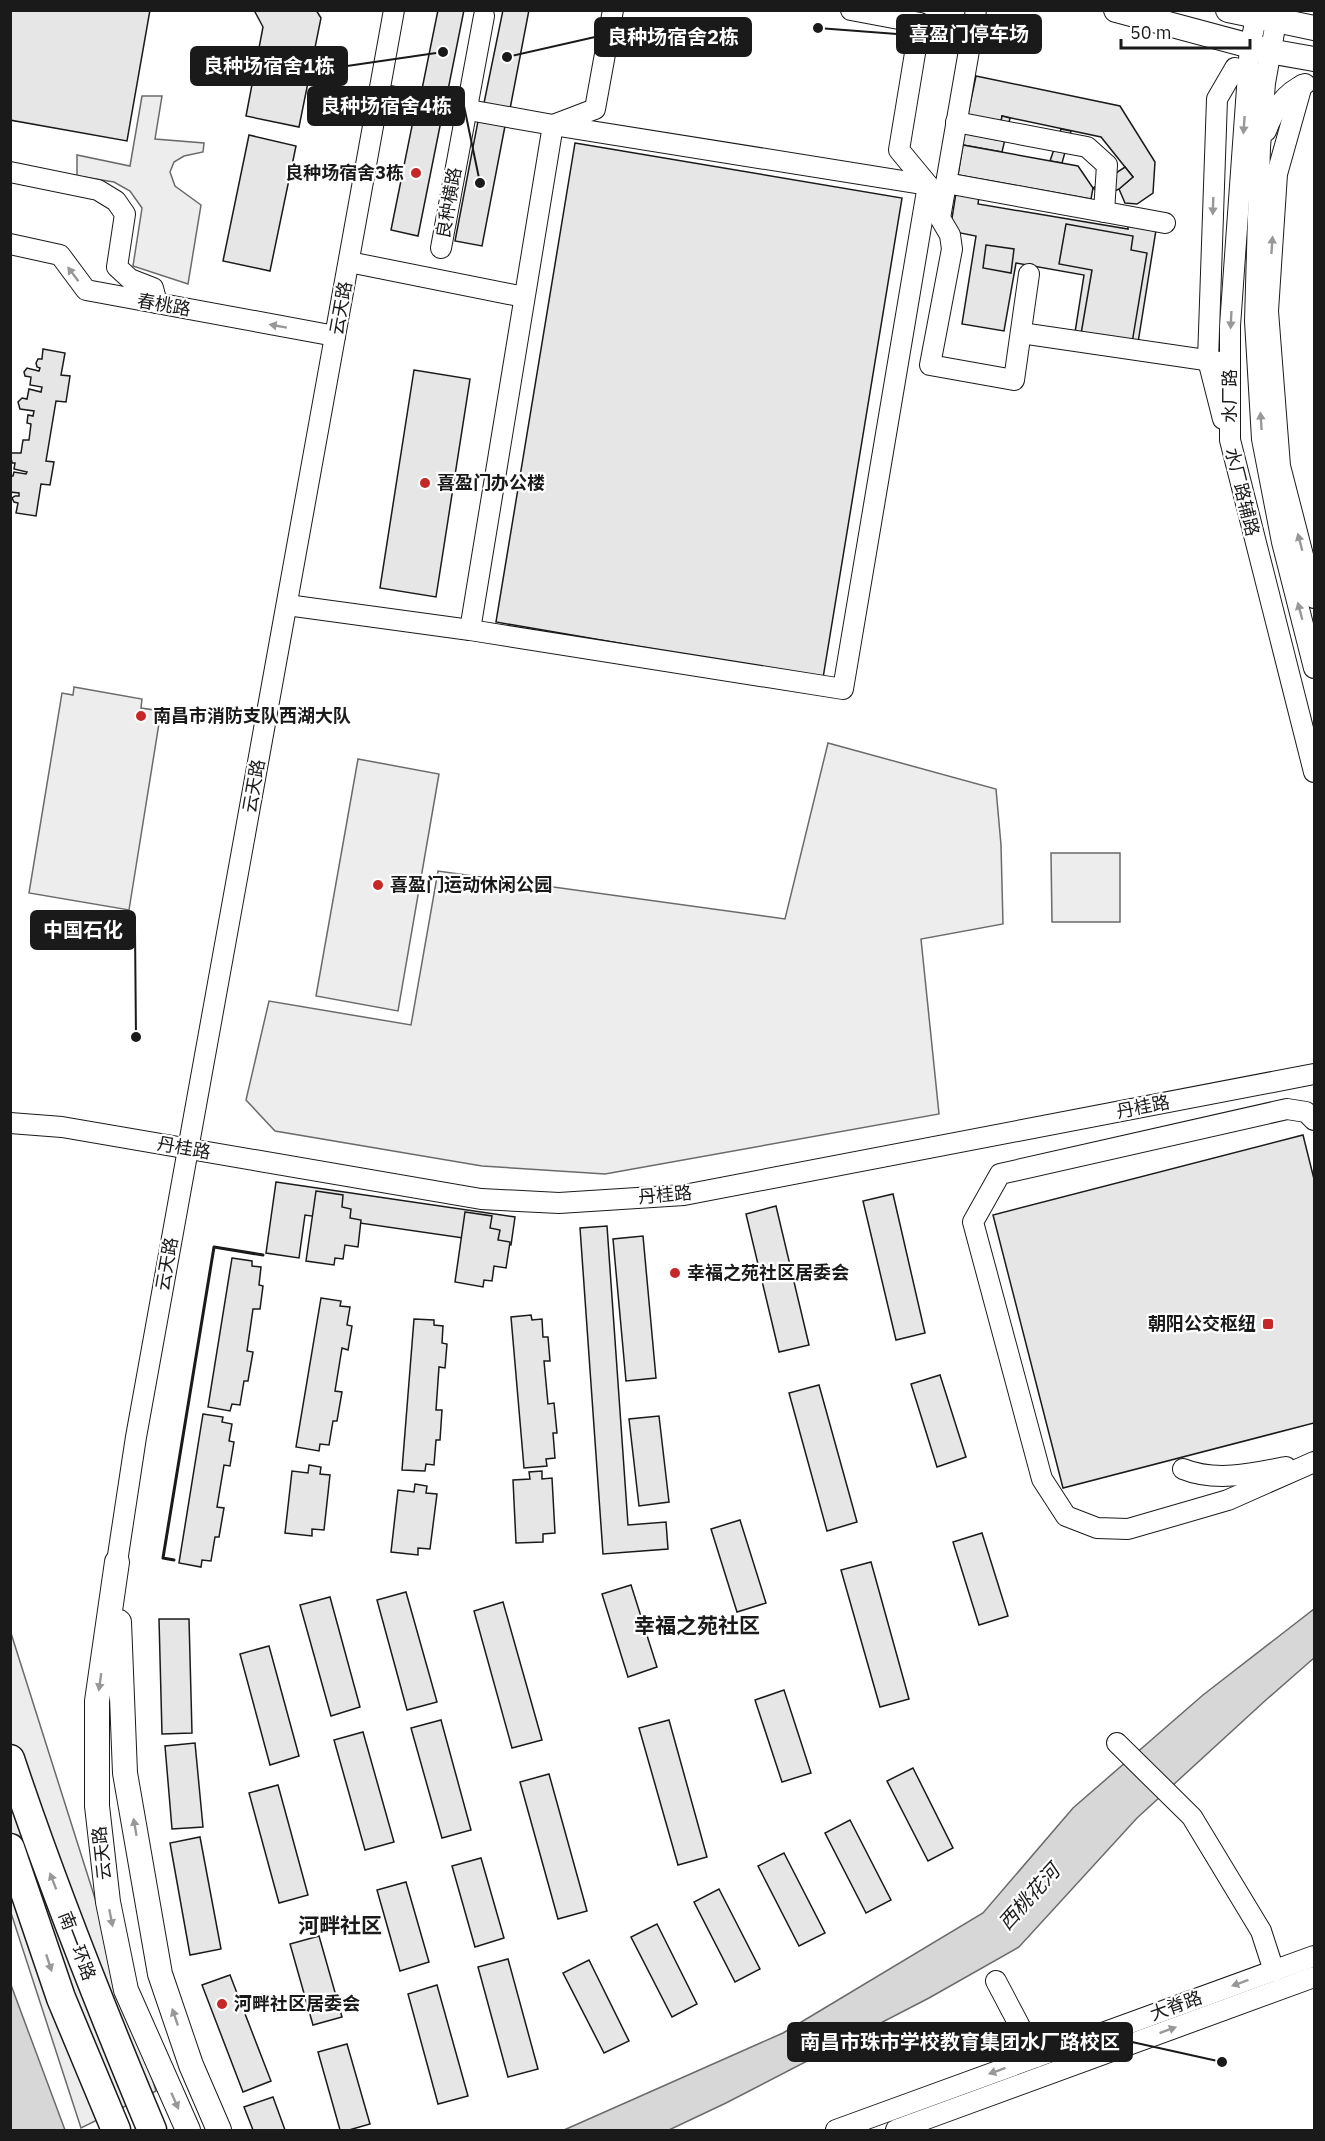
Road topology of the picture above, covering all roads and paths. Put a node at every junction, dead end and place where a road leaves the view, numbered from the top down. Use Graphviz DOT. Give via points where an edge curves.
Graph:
graph roads {
  1 [pos="394,10"];
  2 [pos="613,10"];
  3 [pos="850,10"];
  4 [pos="976,10"];
  5 [pos="1116,10"];
  6 [pos="1228,10"];
  7 [pos="1267,15"];
  8 [pos="484,16"];
  9 [pos="1314,28"];
  10 [pos="1219,38"];
  11 [pos="1259,48"];
  12 [pos="1314,59"];
  13 [pos="1235,68"];
  14 [pos="1308,83"];
  15 [pos="1247,91"];
  16 [pos="379,94"];
  17 [pos="466,110"];
  18 [pos="956,122"];
  19 [pos="553,125"];
  20 [pos="1260,147"];
  21 [pos="10,172"];
  22 [pos="937,184"];
  23 [pos="1104,212"];
  24 [pos="1165,224"];
  25 [pos="10,244"];
  26 [pos="441,248"];
  27 [pos="349,262"];
  28 [pos="1029,274"];
  29 [pos="524,297"];
  30 [pos="157,303"];
  31 [pos="1021,333"];
  32 [pos="335,336"];
  33 [pos="1208,360"];
  34 [pos="1230,363"];
  35 [pos="1314,598"];
  36 [pos="287,605"];
  37 [pos="470,630"];
  38 [pos="1314,668"];
  39 [pos="1314,772"];
  40 [pos="1314,1074"];
  41 [pos="1314,1120"];
  42 [pos="10,1123"];
  43 [pos="188,1149"];
  44 [pos="1314,1461"];
  45 [pos="1183,1469"];
  46 [pos="117,1562"];
  47 [pos="1117,1743"];
  48 [pos="10,1759"];
  49 [pos="10,1848"];
  50 [pos="1314,1956"];
  51 [pos="1274,1971"];
  52 [pos="1314,1977"];
  53 [pos="996,1981"];
  54 [pos="94,1989"];
  55 [pos="61,1998"];
  56 [pos="1036,2057"];
  57 [pos="96,2130"];
  58 [pos="116,2130"];
  59 [pos="152,2130"];
  60 [pos="164,2130"];
  61 [pos="188,2130"];
  62 [pos="219,2130"];
  63 [pos="836,2130"];
  64 [pos="896,2130"];
  1 -- 16 [label="street, 云天路"];
  2 -- 19 [label="street" via="595,109"];
  3 -- 22 [label="street" via="920,23 899,150"];
  4 -- 18 [label="street"];
  5 -- 10 [label="main road"];
  6 -- 7 [label="main road"];
  7 -- 9 [label="main road"];
  7 -- 11 [label="street, 水厂路"];
  8 -- 17 [label="street, 良种横路"];
  10 -- 11 [label="main road"];
  10 -- 13 [label="street"];
  11 -- 12 [label="main road"];
  11 -- 15 [label="street, 水厂路"];
  11 -- 20 [label="street, 水厂路"];
  13 -- 15 [label="street"];
  13 -- 33 [label="street, 水厂路辅路, one-way" via="1217,99"];
  14 -- 20 [label="street" via="1283,99"];
  35 -- 14 [label="street, one-way" via="1280,466 1268,311 1277,174"];
  15 -- 34 [label="street, 水厂路, one-way"];
  16 -- 17 [label="street"];
  16 -- 27 [label="street, 云天路"];
  17 -- 19 [label="street"];
  17 -- 26 [label="street, 良种横路"];
  18 -- 22 [label="street"];
  18 -- 23 [label="street" via="1087,147 1107,165"];
  19 -- 22 [label="street"];
  19 -- 29 [label="street"];
  38 -- 20 [label="street, 水厂路, one-way" via="1282,542 1262,439 1254,321"];
  21 -- 30 [label="street" via="98,190 116,201 125,214 117,267 130,279 153,288"];
  22 -- 23 [label="street"];
  22 -- 31 [label="street" via="940,218 950,235 952,249 930,365 1014,380"];
  22 -- 37 [label="street" via="843,689"];
  23 -- 24 [label="street"];
  30 -- 25 [label="street, 春桃路, one-way" via="86,290 60,255"];
  27 -- 29 [label="street"];
  27 -- 32 [label="street, 云天路"];
  28 -- 31 [label="street"];
  29 -- 37 [label="street"];
  32 -- 30 [label="street, 春桃路, one-way"];
  31 -- 33 [label="street"];
  32 -- 36 [label="street, 云天路"];
  33 -- 34 [label="street"];
  33 -- 39 [label="street, 水厂路辅路"];
  34 -- 39 [label="street, 水厂路" via="1230,440"];
  36 -- 37 [label="street"];
  36 -- 43 [label="street, 云天路"];
  40 -- 43 [label="street, 丹桂路" via="684,1195 560,1203 481,1199"];
  41 -- 44 [label="street" via="1306,1112 1287,1109 999,1174 973,1222 1042,1479 1066,1516 1097,1528 1128,1529 1228,1500"];
  42 -- 43 [label="street, 丹桂路" via="62,1127"];
  43 -- 46 [label="street, 云天路"];
  44 -- 45 [label="street" via="1216,1477 1199,1476"];
  46 -- 61 [label="main road, 云天路, one-way" via="97,1701 97,1806 108,1902 126,1990"];
  62 -- 46 [label="main road, 云天路, one-way" via="191,2065 160,1974 125,1773"];
  47 -- 51 [label="street" via="1189,1814 1261,1931"];
  54 -- 48 [label="highway, 南一环路, one-way"];
  49 -- 55 [label="highway, 南一环路, one-way"];
  50 -- 51 [label="street, 大脊路"];
  51 -- 56 [label="street, 大脊路, one-way"];
  64 -- 52 [label="street, 大脊路, one-way"];
  53 -- 56 [label="street"];
  54 -- 59 [label="highway, 南一环路"];
  54 -- 60 [label="highway"];
  55 -- 57 [label="highway"];
  55 -- 58 [label="highway, 南一环路"];
  56 -- 63 [label="street, 大脊路, one-way"];
}
